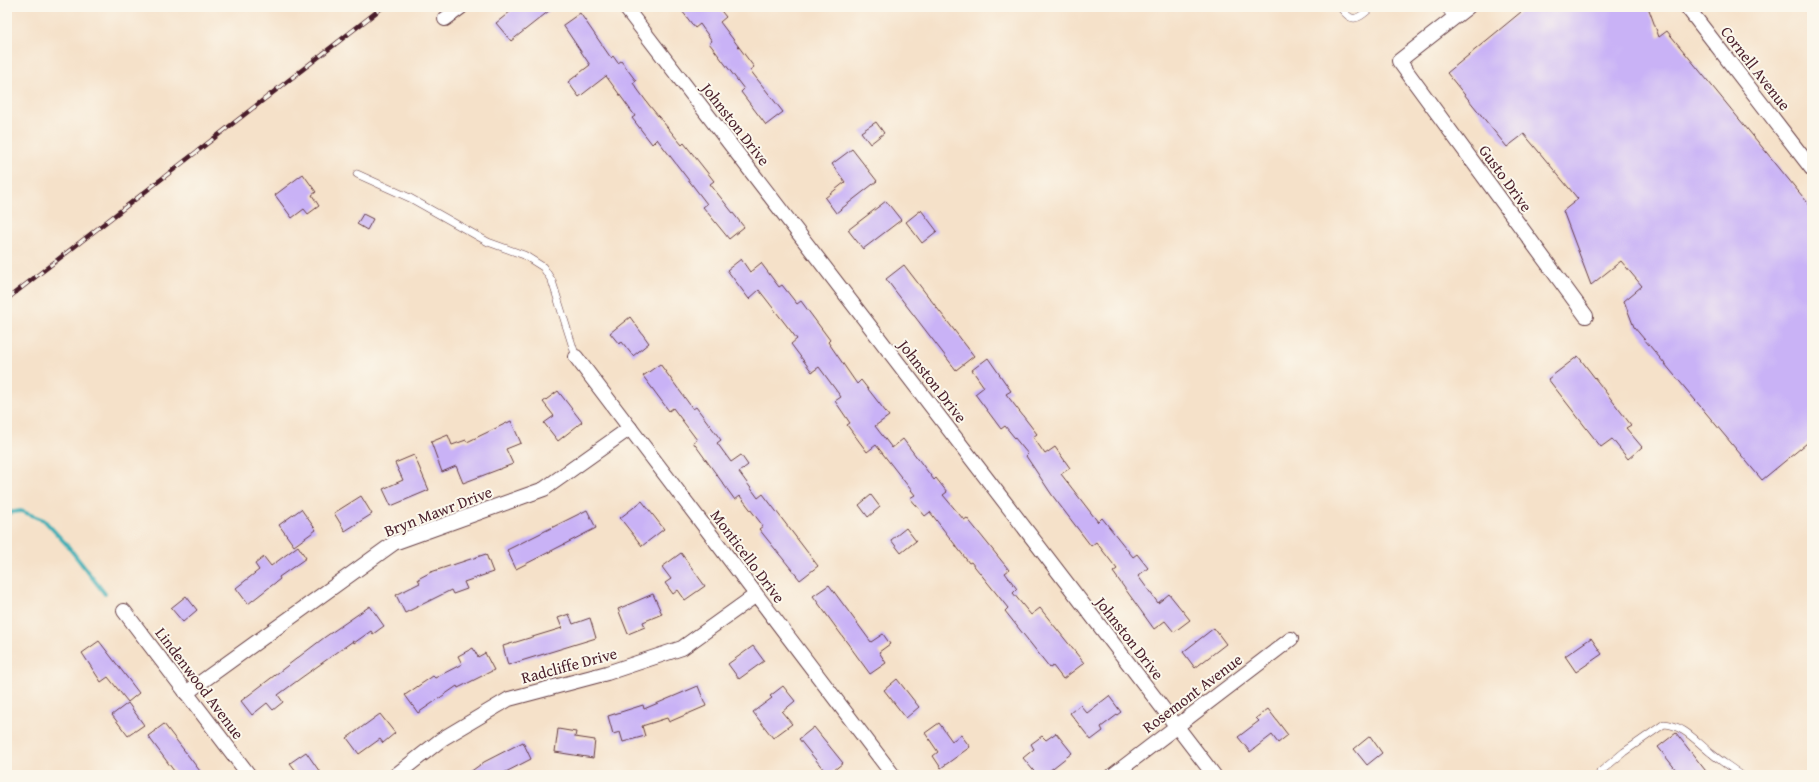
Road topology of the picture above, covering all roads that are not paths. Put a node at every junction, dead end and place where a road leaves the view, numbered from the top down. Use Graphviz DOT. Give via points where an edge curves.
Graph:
graph roads {
  1 [pos="461,7"];
  2 [pos="625,7"];
  3 [pos="1340,7"];
  4 [pos="1372,7"];
  5 [pos="1444,7"];
  6 [pos="1468,7"];
  7 [pos="1688,7"];
  8 [pos="445,19"];
  9 [pos="1453,19"];
  10 [pos="1812,169"];
  11 [pos="357,174"];
  12 [pos="1586,316"];
  13 [pos="576,357"];
  14 [pos="630,428"];
  15 [pos="756,595"];
  16 [pos="124,611"];
  17 [pos="1291,639"];
  18 [pos="186,693"];
  19 [pos="1176,726"];
  20 [pos="887,773"];
  21 [pos="249,775"];
  22 [pos="396,775"];
  23 [pos="1113,775"];
  24 [pos="1214,775"];
  25 [pos="1600,775"];
  26 [pos="1741,775"];
  1 -- 8 [label="street"];
  2 -- 19 [label="street, Johnston Drive"];
  3 -- 4 [label="lane" via="1352,19"];
  5 -- 9 [label="lane"];
  6 -- 9 [label="street"];
  7 -- 10 [label="street, Cornell Avenue"];
  9 -- 12 [label="street, Gusto Drive" via="1399,60"];
  11 -- 13 [label="lane" via="410,198 488,242 524,256 543,267 552,281"];
  13 -- 14 [label="street, Monticello Drive"];
  14 -- 15 [label="street, Monticello Drive"];
  14 -- 18 [label="street, Bryn Mawr Drive" via="544,489 394,543"];
  15 -- 20 [label="street, Monticello Drive"];
  15 -- 22 [label="street, Radcliffe Drive" via="682,648 607,673 509,699 442,739"];
  16 -- 18 [label="street, Lindenwood Avenue"];
  17 -- 19 [label="street, Rosemont Avenue"];
  18 -- 21 [label="street, Lindenwood Avenue"];
  19 -- 23 [label="street, Rosemont Avenue"];
  19 -- 24 [label="street, Johnston Drive"];
  25 -- 26 [label="lane" via="1600,772 1624,752 1664,724 1673,724"];
}
